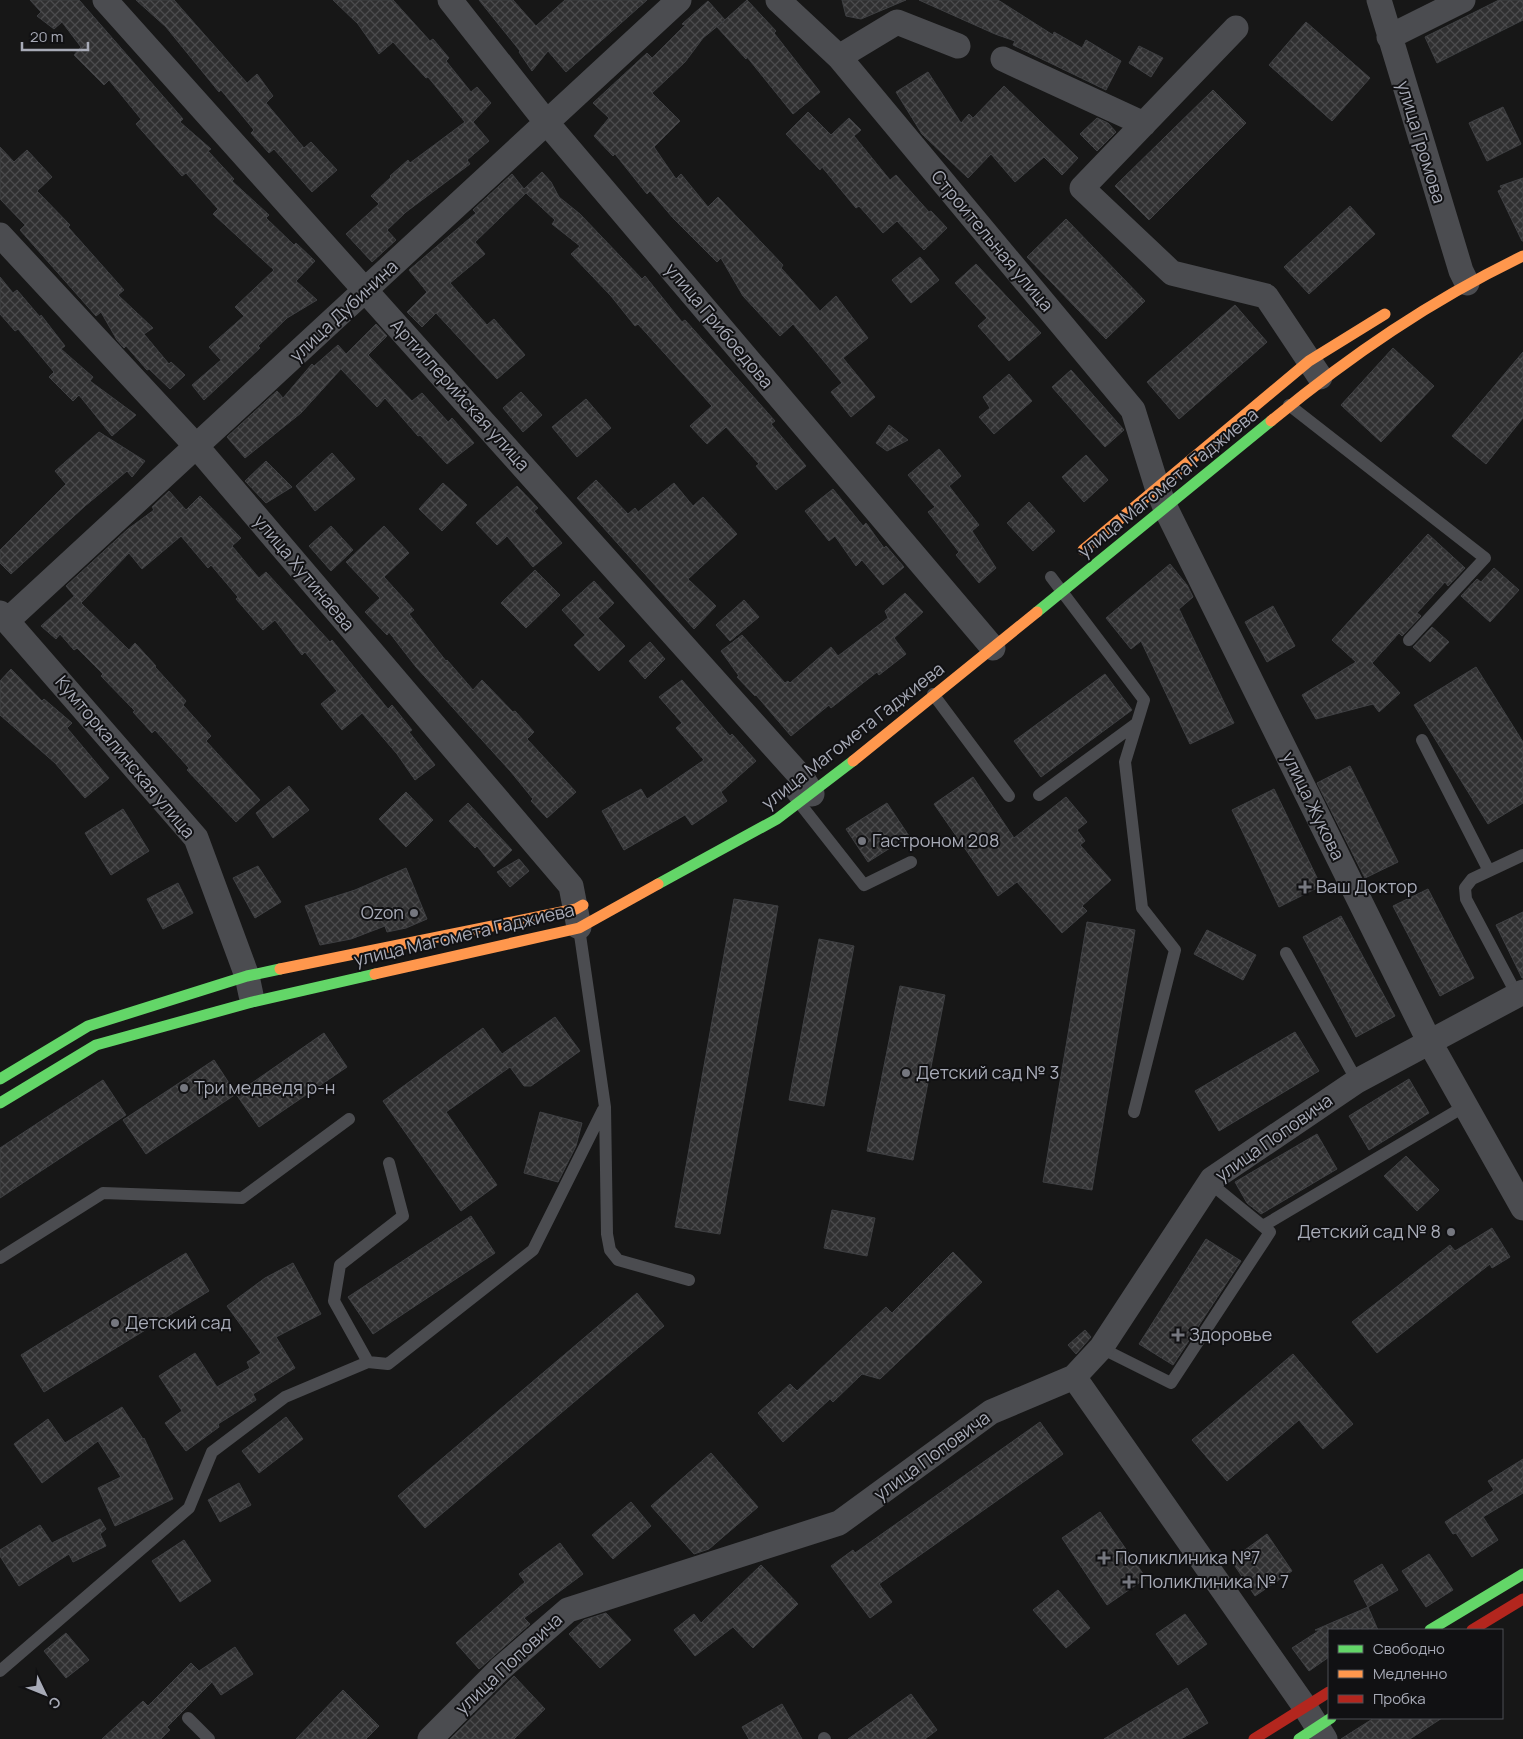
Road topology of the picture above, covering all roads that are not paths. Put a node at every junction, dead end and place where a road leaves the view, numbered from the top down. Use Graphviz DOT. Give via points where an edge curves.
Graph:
graph roads {
  1 [pos="105,0"];
  2 [pos="450,0"];
  3 [pos="679,0"];
  4 [pos="778,0"];
  5 [pos="1379,0"];
  6 [pos="1464,0"];
  7 [pos="1236,28"];
  8 [pos="1388,37"];
  9 [pos="958,46"];
  10 [pos="839,57"];
  11 [pos="1003,59"];
  12 [pos="547,123"];
  13 [pos="1144,124"];
  14 [pos="0,235"];
  15 [pos="1523,256"];
  16 [pos="1463,274"];
  17 [pos="366,290"];
  18 [pos="1394,309"];
  19 [pos="1315,370"];
  20 [pos="1275,388"];
  21 [pos="1291,407"];
  22 [pos="197,447"];
  23 [pos="1161,497"];
  24 [pos="1074,558"];
  25 [pos="1052,577"];
  26 [pos="1063,590"];
  27 [pos="2,620"];
  28 [pos="986,640"];
  29 [pos="1409,640"];
  30 [pos="928,689"];
  31 [pos="1137,723"];
  32 [pos="1422,740"];
  33 [pos="800,789"];
  34 [pos="1039,795"];
  35 [pos="1009,796"];
  36 [pos="1523,855"];
  37 [pos="911,862"];
  38 [pos="1489,871"];
  39 [pos="582,912"];
  40 [pos="1286,953"];
  41 [pos="248,976"];
  42 [pos="1520,994"];
  43 [pos="252,1002"];
  44 [pos="1429,1042"];
  45 [pos="0,1079"];
  46 [pos="1357,1081"];
  47 [pos="0,1103"];
  48 [pos="1465,1106"];
  49 [pos="605,1107"];
  50 [pos="1134,1112"];
  51 [pos="349,1119"];
  52 [pos="389,1163"];
  53 [pos="1210,1183"];
  54 [pos="1523,1208"];
  55 [pos="1263,1226"];
  56 [pos="0,1258"];
  57 [pos="689,1280"];
  58 [pos="1101,1348"];
  59 [pos="368,1362"];
  60 [pos="1074,1377"];
  61 [pos="1523,1574"];
  62 [pos="1523,1599"];
  63 [pos="1432,1629"];
  64 [pos="1474,1629"];
  65 [pos="0,1671"];
  66 [pos="1328,1695"];
  67 [pos="188,1718"];
  68 [pos="1316,1726"];
  69 [pos="209,1739"];
  70 [pos="430,1739"];
  71 [pos="1254,1739"];
  1 -- 17 [label="street, Артиллерийская улица"];
  2 -- 12 [label="street, улица Грибоедова"];
  3 -- 12 [label="street, улица Дубинина"];
  4 -- 10 [label="street, Строительная улица"];
  5 -- 8 [label="street, улица Громова"];
  6 -- 8 [label="street"];
  7 -- 13 [label="street"];
  8 -- 16 [label="street, улица Громова"];
  9 -- 10 [label="street" via="897,22"];
  10 -- 23 [label="street, Строительная улица" via="1133,410"];
  11 -- 13 [label="street"];
  12 -- 17 [label="street, улица Дубинина"];
  12 -- 28 [label="street, улица Грибоедова"];
  13 -- 19 [label="street" via="1082,188 1172,273 1266,296"];
  14 -- 22 [label="street, улица Хутинаева"];
  15 -- 16 [label="main road, улица Магомета Гаджиева"];
  16 -- 19 [label="main road, улица Магомета Гаджиева" via="1418,312"];
  17 -- 22 [label="street, улица Дубинина"];
  17 -- 33 [label="street, Артиллерийская улица"];
  18 -- 19 [label="main road, улица Магомета Гаджиева"];
  19 -- 20 [label="main road, улица Магомета Гаджиева"];
  19 -- 21 [label="main road, улица Магомета Гаджиева"];
  20 -- 21 [label="lane"];
  20 -- 23 [label="main road, улица Магомета Гаджиева"];
  21 -- 23 [label="main road, улица Магомета Гаджиева"];
  21 -- 29 [label="lane" via="1485,558"];
  22 -- 27 [label="street, улица Дубинина"];
  22 -- 39 [label="street, улица Хутинаева" via="571,886"];
  23 -- 24 [label="main road, улица Магомета Гаджиева"];
  23 -- 26 [label="main road, улица Магомета Гаджиева"];
  23 -- 44 [label="street, улица Жукова"];
  25 -- 26 [label="lane"];
  26 -- 28 [label="main road, улица Магомета Гаджиева"];
  26 -- 31 [label="lane" via="1144,700"];
  27 -- 41 [label="street, Кумторкалинская улица" via="196,838"];
  28 -- 30 [label="main road, улица Магомета Гаджиева"];
  30 -- 33 [label="main road, улица Магомета Гаджиева"];
  30 -- 35 [label="lane"];
  31 -- 34 [label="lane"];
  31 -- 50 [label="lane" via="1126,762 1142,908 1175,950"];
  32 -- 38 [label="lane"];
  33 -- 37 [label="lane" via="864,885"];
  33 -- 39 [label="main road, улица Магомета Гаджиева" via="778,819"];
  36 -- 38 [label="lane"];
  38 -- 42 [label="lane" via="1472,879 1465,888 1466,899"];
  39 -- 41 [label="main road, улица Магомета Гаджиева"];
  39 -- 43 [label="main road, улица Магомета Гаджиева"];
  39 -- 49 [label="lane"];
  40 -- 46 [label="lane"];
  41 -- 43 [label="street, Кумторкалинская улица"];
  41 -- 45 [label="main road, улица Магомета Гаджиева" via="88,1026"];
  42 -- 44 [label="street, улица Поповича"];
  43 -- 47 [label="main road, улица Магомета Гаджиева" via="96,1045"];
  44 -- 46 [label="street, улица Поповича"];
  44 -- 48 [label="street, улица Жукова"];
  46 -- 53 [label="street, улица Поповича"];
  48 -- 54 [label="street, улица Жукова"];
  48 -- 55 [label="lane"];
  49 -- 57 [label="lane" via="610,1250 618,1260"];
  49 -- 59 [label="lane" via="533,1250 388,1364"];
  51 -- 56 [label="lane" via="242,1198 103,1193"];
  52 -- 59 [label="lane" via="403,1216 340,1265 334,1301"];
  53 -- 55 [label="lane"];
  53 -- 58 [label="street, улица Поповича"];
  55 -- 58 [label="lane" via="1270,1232 1171,1384"];
  58 -- 60 [label="street, улица Поповича"];
  59 -- 65 [label="lane" via="285,1397 212,1452 189,1508"];
  60 -- 68 [label="street"];
  60 -- 70 [label="street, улица Поповича" via="990,1412 839,1523 568,1610 500,1669"];
  61 -- 63 [label="main road"];
  62 -- 64 [label="main road"];
  66 -- 68 [label="main road"];
  67 -- 69 [label="lane"];
  68 -- 71 [label="main road"];
}
